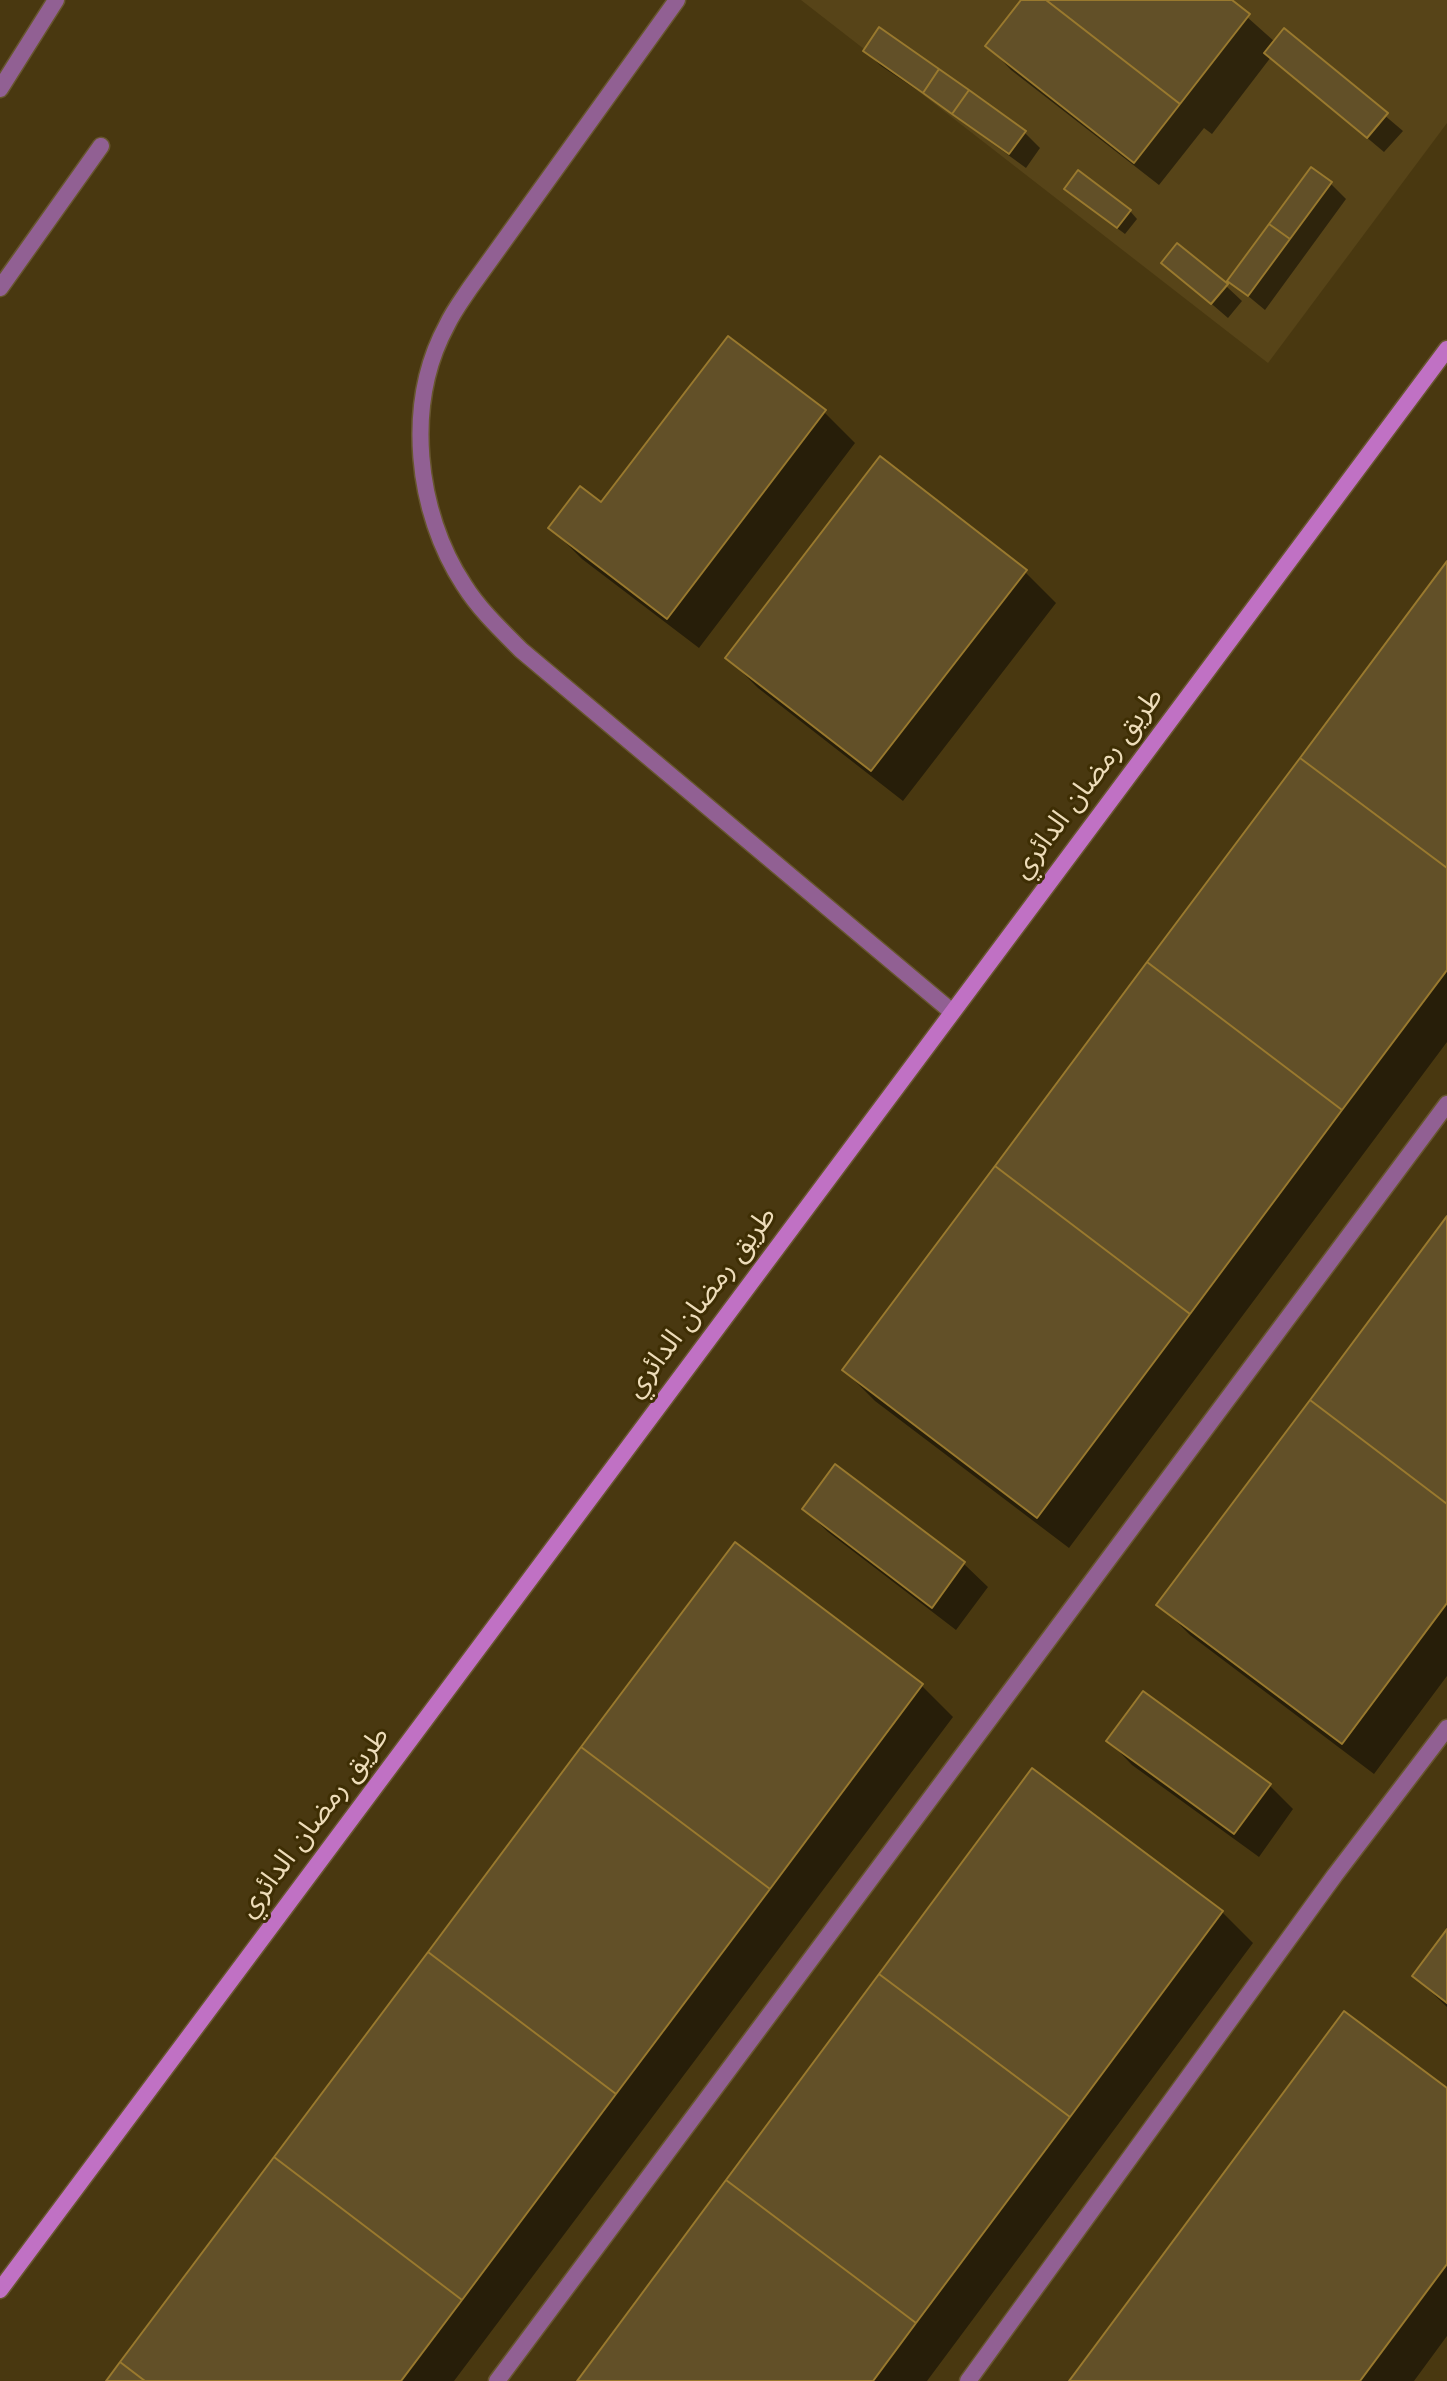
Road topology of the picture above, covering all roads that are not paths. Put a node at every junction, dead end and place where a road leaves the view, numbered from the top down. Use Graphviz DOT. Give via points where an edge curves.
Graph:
graph roads {
  1 [pos="56,0"];
  2 [pos="677,0"];
  3 [pos="0,89"];
  4 [pos="101,146"];
  5 [pos="0,288"];
  6 [pos="1447,349"];
  7 [pos="951,1011"];
  8 [pos="1447,1104"];
  9 [pos="1447,1728"];
  10 [pos="0,2290"];
  11 [pos="497,2381"];
  12 [pos="968,2381"];
  1 -- 3 [label="street"];
  2 -- 7 [label="street" via="446,327 430,369 422,413 428,503 442,546 464,585 521,650"];
  4 -- 5 [label="street"];
  6 -- 7 [label="street, طريق رمضان الدائري"];
  7 -- 10 [label="street, طريق رمضان الدائري"];
  8 -- 11 [label="street"];
  9 -- 12 [label="street"];
}
